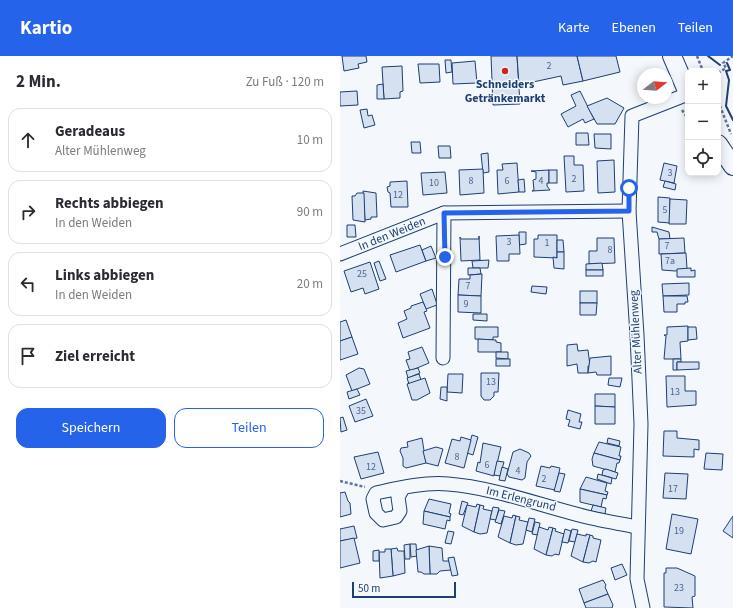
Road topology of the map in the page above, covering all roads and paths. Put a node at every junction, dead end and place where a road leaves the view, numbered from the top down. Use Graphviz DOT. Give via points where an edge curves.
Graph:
graph roads {
  1 [pos="697,56"];
  2 [pos="733,56"];
  3 [pos="675,60"];
  4 [pos="702,68"];
  5 [pos="721,71"];
  6 [pos="685,85"];
  7 [pos="685,94"];
  8 [pos="719,104"];
  9 [pos="733,141"];
  10 [pos="721,148"];
  11 [pos="733,166"];
  12 [pos="629,211"];
  13 [pos="444,213"];
  14 [pos="340,254"];
  15 [pos="443,358"];
  16 [pos="340,481"];
  17 [pos="403,488"];
  18 [pos="376,493"];
  19 [pos="637,526"];
  20 [pos="643,608"];
  1 -- 4 [label="path"];
  2 -- 5 [label="path" via="723,63 726,68"];
  3 -- 6 [label="main road"];
  7 -- 12 [label="street, Alter Mühlenweg" via="632,116"];
  8 -- 9 [label="path"];
  10 -- 11 [label="main road"];
  12 -- 13 [label="street, In den Weiden"];
  12 -- 19 [label="street, Alter Mühlenweg" via="640,424"];
  13 -- 14 [label="street, In den Weiden"];
  13 -- 15 [label="street, In den Weiden"];
  16 -- 18 [label="path"];
  17 -- 18 [label="street, Im Erlengrund"];
  17 -- 18 [label="street" via="398,497 400,511 396,517 383,520 376,513 373,499"];
  17 -- 19 [label="street, Im Erlengrund" via="429,484 473,487 595,519"];
  19 -- 20 [label="street, Alter Mühlenweg" via="637,579"];
}
